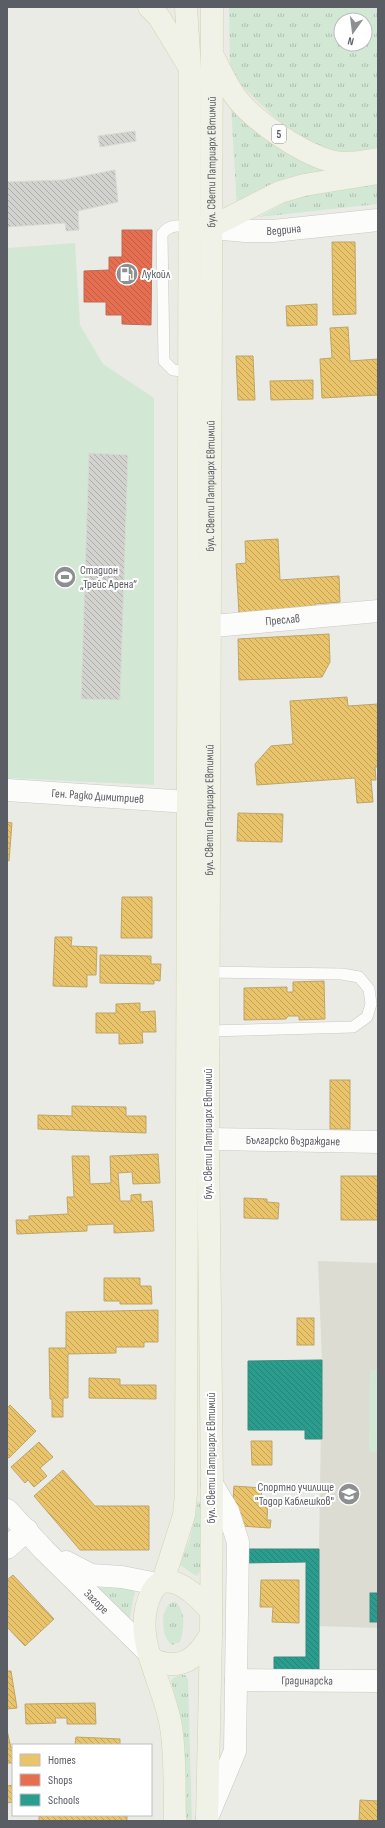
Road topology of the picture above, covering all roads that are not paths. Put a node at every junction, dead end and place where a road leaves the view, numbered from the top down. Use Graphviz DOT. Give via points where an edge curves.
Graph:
graph roads {
  1 [pos="149,7"];
  2 [pos="186,7"];
  3 [pos="212,7"];
  4 [pos="212,54"];
  5 [pos="190,69"];
  6 [pos="378,159"];
  7 [pos="378,173"];
  8 [pos="378,220"];
  9 [pos="190,226"];
  10 [pos="211,228"];
  11 [pos="211,371"];
  12 [pos="189,372"];
  13 [pos="378,612"];
  14 [pos="210,627"];
  15 [pos="188,628"];
  16 [pos="7,790"];
  17 [pos="188,802"];
  18 [pos="208,972"];
  19 [pos="208,1031"];
  20 [pos="208,1139"];
  21 [pos="378,1142"];
  22 [pos="212,1484"];
  23 [pos="7,1510"];
  24 [pos="27,1530"];
  25 [pos="7,1548"];
  26 [pos="44,1550"];
  27 [pos="160,1583"];
  28 [pos="211,1623"];
  29 [pos="150,1655"];
  30 [pos="236,1680"];
  31 [pos="378,1681"];
  32 [pos="207,1819"];
  33 [pos="175,1821"];
  1 -- 5 [label="main road" via="159,17"];
  2 -- 5 [label="main road, бул. Свети Патриарх Евтимий"];
  3 -- 4 [label="main road, бул. Свети Патриарх Евтимий / 5"];
  4 -- 6 [label="main road, 5" via="234,96 251,114 278,134 314,156 336,163"];
  4 -- 10 [label="main road, бул. Свети Патриарх Евтимий"];
  5 -- 9 [label="main road, бул. Свети Патриарх Евтимий"];
  7 -- 10 [label="main road" via="304,185 280,192"];
  8 -- 10 [label="street, Ведрина" via="272,231"];
  9 -- 10 [label="street, Ведрина"];
  9 -- 12 [label="main road, бул. Свети Патриарх Евтимий"];
  10 -- 11 [label="main road, бул. Свети Патриарх Евтимий"];
  11 -- 12 [label="lane"];
  11 -- 14 [label="main road, бул. Свети Патриарх Евтимий"];
  12 -- 15 [label="main road, бул. Свети Патриарх Евтимий"];
  13 -- 14 [label="street, Преслав"];
  14 -- 15 [label="street, Преслав"];
  14 -- 18 [label="main road, бул. Свети Патриарх Евтимий"];
  15 -- 17 [label="main road, бул. Свети Патриарх Евтимий"];
  16 -- 17 [label="street, Ген. Радко Димитриев"];
  17 -- 27 [label="main road, бул. Свети Патриарх Евтимий" via="186,1494 184,1515"];
  18 -- 19 [label="main road, бул. Свети Патриарх Евтимий"];
  18 -- 19 [label="lane" via="359,977 369,989 371,1004 367,1017 353,1027"];
  19 -- 20 [label="main road, бул. Свети Патриарх Евтимий"];
  20 -- 21 [label="street, Българско възраждане"];
  20 -- 22 [label="main road, бул. Свети Патриарх Евтимий"];
  22 -- 28 [label="main road, бул. Свети Патриарх Евтимий"];
  22 -- 30 [label="street" via="228,1511 238,1542"];
  23 -- 24 [label="street, Загоре"];
  24 -- 25 [label="street"];
  24 -- 26 [label="street, Загоре"];
  26 -- 27 [label="street, Загоре" via="91,1575"];
  26 -- 29 [label="street, Загоре"];
  27 -- 28 [label="main road" via="177,1584 188,1589 200,1600"];
  27 -- 29 [label="main road" via="150,1594 146,1612 145,1630"];
  28 -- 29 [label="main road" via="197,1655 182,1663 168,1664"];
  28 -- 32 [label="main road, бул. Свети Патриарх Евтимий"];
  29 -- 33 [label="main road" via="164,1695 171,1726"];
  30 -- 31 [label="street, Градинарска"];
  30 -- 32 [label="street" via="236,1751"];
}
